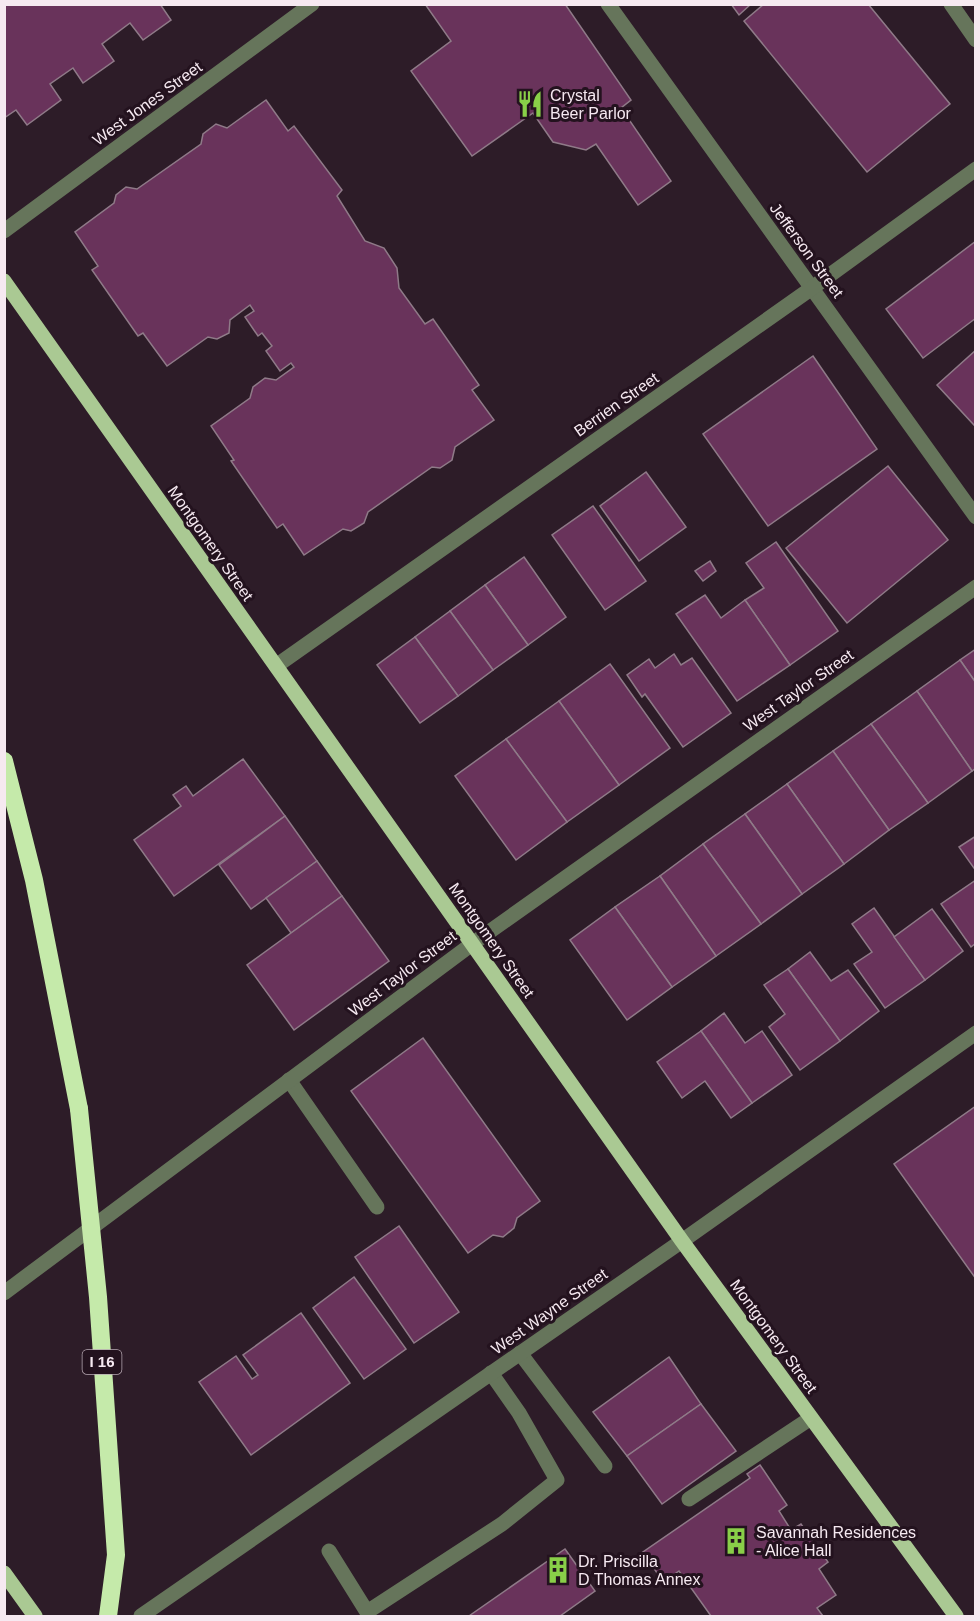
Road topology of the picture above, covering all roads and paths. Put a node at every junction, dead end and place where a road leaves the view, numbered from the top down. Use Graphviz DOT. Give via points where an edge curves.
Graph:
graph roads {
  1 [pos="312,4"];
  2 [pos="608,4"];
  3 [pos="951,4"];
  4 [pos="975,40"];
  5 [pos="975,169"];
  6 [pos="4,231"];
  7 [pos="4,281"];
  8 [pos="812,288"];
  9 [pos="975,516"];
  10 [pos="975,587"];
  11 [pos="276,666"];
  12 [pos="4,761"];
  13 [pos="472,944"];
  14 [pos="975,1033"];
  15 [pos="288,1080"];
  16 [pos="377,1207"];
  17 [pos="682,1241"];
  18 [pos="4,1293"];
  19 [pos="520,1353"];
  20 [pos="491,1373"];
  21 [pos="811,1418"];
  22 [pos="605,1466"];
  23 [pos="689,1500"];
  24 [pos="329,1551"];
  25 [pos="4,1573"];
  26 [pos="365,1614"];
  27 [pos="35,1617"];
  28 [pos="108,1617"];
  29 [pos="141,1617"];
  30 [pos="956,1617"];
  1 -- 6 [label="street, West Jones Street"];
  2 -- 8 [label="street, Jefferson Street"];
  3 -- 4 [label="street"];
  5 -- 8 [label="street, Berrien Street"];
  7 -- 11 [label="main road, Montgomery Street"];
  8 -- 9 [label="street, Jefferson Street"];
  8 -- 11 [label="street, Berrien Street"];
  10 -- 13 [label="street, West Taylor Street"];
  11 -- 13 [label="main road, Montgomery Street"];
  12 -- 28 [label="highway, I 16, bridge" via="34,880 79,1108 98,1297 116,1554"];
  13 -- 15 [label="street, West Taylor Street"];
  13 -- 17 [label="main road, Montgomery Street"];
  14 -- 17 [label="street, West Wayne Street"];
  15 -- 16 [label="street"];
  15 -- 18 [label="street, West Taylor Street"];
  17 -- 19 [label="street, West Wayne Street"];
  17 -- 21 [label="main road, Montgomery Street"];
  19 -- 20 [label="street, West Wayne Street"];
  19 -- 22 [label="street"];
  20 -- 26 [label="street" via="557,1480 502,1524"];
  20 -- 29 [label="street, West Wayne Street"];
  21 -- 23 [label="street"];
  21 -- 30 [label="main road, Montgomery Street"];
  24 -- 26 [label="street"];
  25 -- 27 [label="main road"];
}
